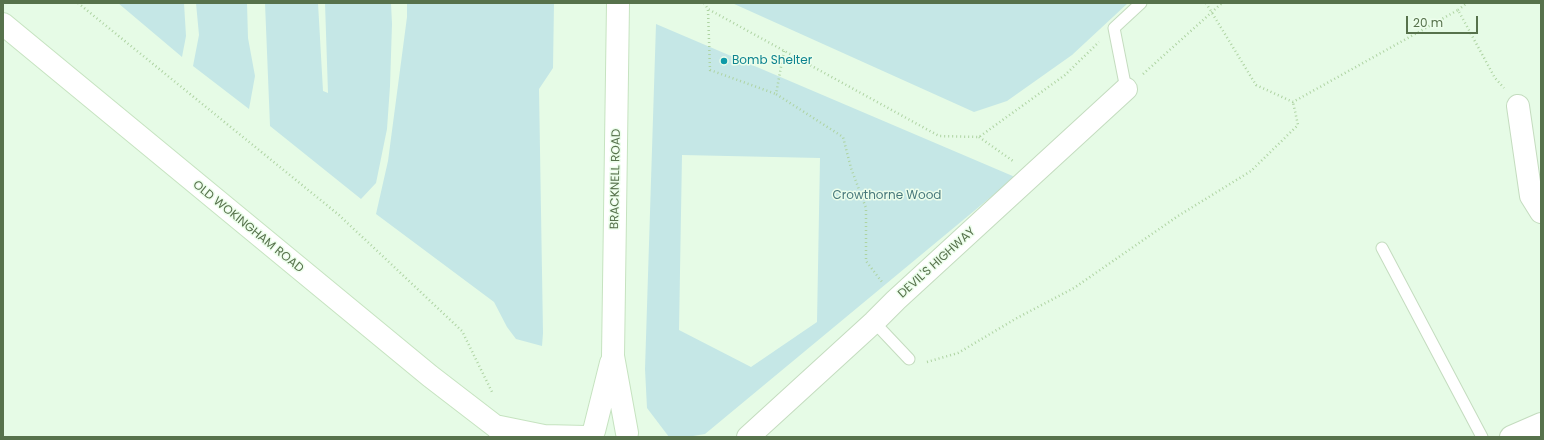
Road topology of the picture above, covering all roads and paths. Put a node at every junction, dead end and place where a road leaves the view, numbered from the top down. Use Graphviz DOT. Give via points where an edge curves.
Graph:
graph roads {
  1 [pos="78,3"];
  2 [pos="618,3"];
  3 [pos="704,3"];
  4 [pos="1141,3"];
  5 [pos="1206,3"];
  6 [pos="1222,3"];
  7 [pos="1467,3"];
  8 [pos="708,9"];
  9 [pos="1458,10"];
  10 [pos="1211,13"];
  11 [pos="3,24"];
  12 [pos="1114,28"];
  13 [pos="784,51"];
  14 [pos="1126,89"];
  15 [pos="776,94"];
  16 [pos="1293,102"];
  17 [pos="1518,106"];
  18 [pos="979,137"];
  19 [pos="1033,175"];
  20 [pos="1541,212"];
  21 [pos="1382,248"];
  22 [pos="896,300"];
  23 [pos="874,322"];
  24 [pos="613,356"];
  25 [pos="909,359"];
  26 [pos="496,399"];
  27 [pos="1541,424"];
  28 [pos="501,431"];
  29 [pos="589,435"];
  30 [pos="630,435"];
  31 [pos="748,437"];
  32 [pos="1482,437"];
  33 [pos="1510,437"];
  1 -- 26 [label="path" via="339,215 462,332"];
  2 -- 24 [label="street, BRACKNELL ROAD"];
  3 -- 8 [label="path"];
  4 -- 12 [label="lane"];
  5 -- 10 [label="path"];
  6 -- 10 [label="path"];
  7 -- 9 [label="path"];
  8 -- 13 [label="path"];
  8 -- 15 [label="path" via="710,70"];
  9 -- 16 [label="path"];
  9 -- 17 [label="path" via="1495,78"];
  10 -- 14 [label="path"];
  10 -- 16 [label="path" via="1256,85"];
  11 -- 28 [label="street, OLD WOKINGHAM ROAD" via="430,376"];
  12 -- 14 [label="lane"];
  12 -- 18 [label="path" via="1066,75"];
  13 -- 15 [label="path"];
  13 -- 18 [label="path" via="939,136"];
  14 -- 19 [label="street, DEVIL'S HIGHWAY"];
  15 -- 22 [label="path" via="843,137 866,208 866,261"];
  16 -- 25 [label="path" via="1298,124 1251,171 1178,216 1074,288 1016,318 958,353 928,362"];
  17 -- 20 [label="street" via="1532,196"];
  18 -- 19 [label="path"];
  19 -- 22 [label="street, DEVIL'S HIGHWAY"];
  21 -- 32 [label="lane"];
  22 -- 23 [label="street, DEVIL'S HIGHWAY"];
  23 -- 25 [label="lane"];
  23 -- 31 [label="street, DEVIL'S HIGHWAY"];
  24 -- 29 [label="street, BRACKNELL ROAD"];
  24 -- 30 [label="street, BRACKNELL ROAD"];
  27 -- 33 [label="street"];
  28 -- 29 [label="street, OLD WOKINGHAM ROAD" via="544,436"];
  29 -- 30 [label="street, OLD WOKINGHAM ROAD" via="605,428 616,429"];
}
